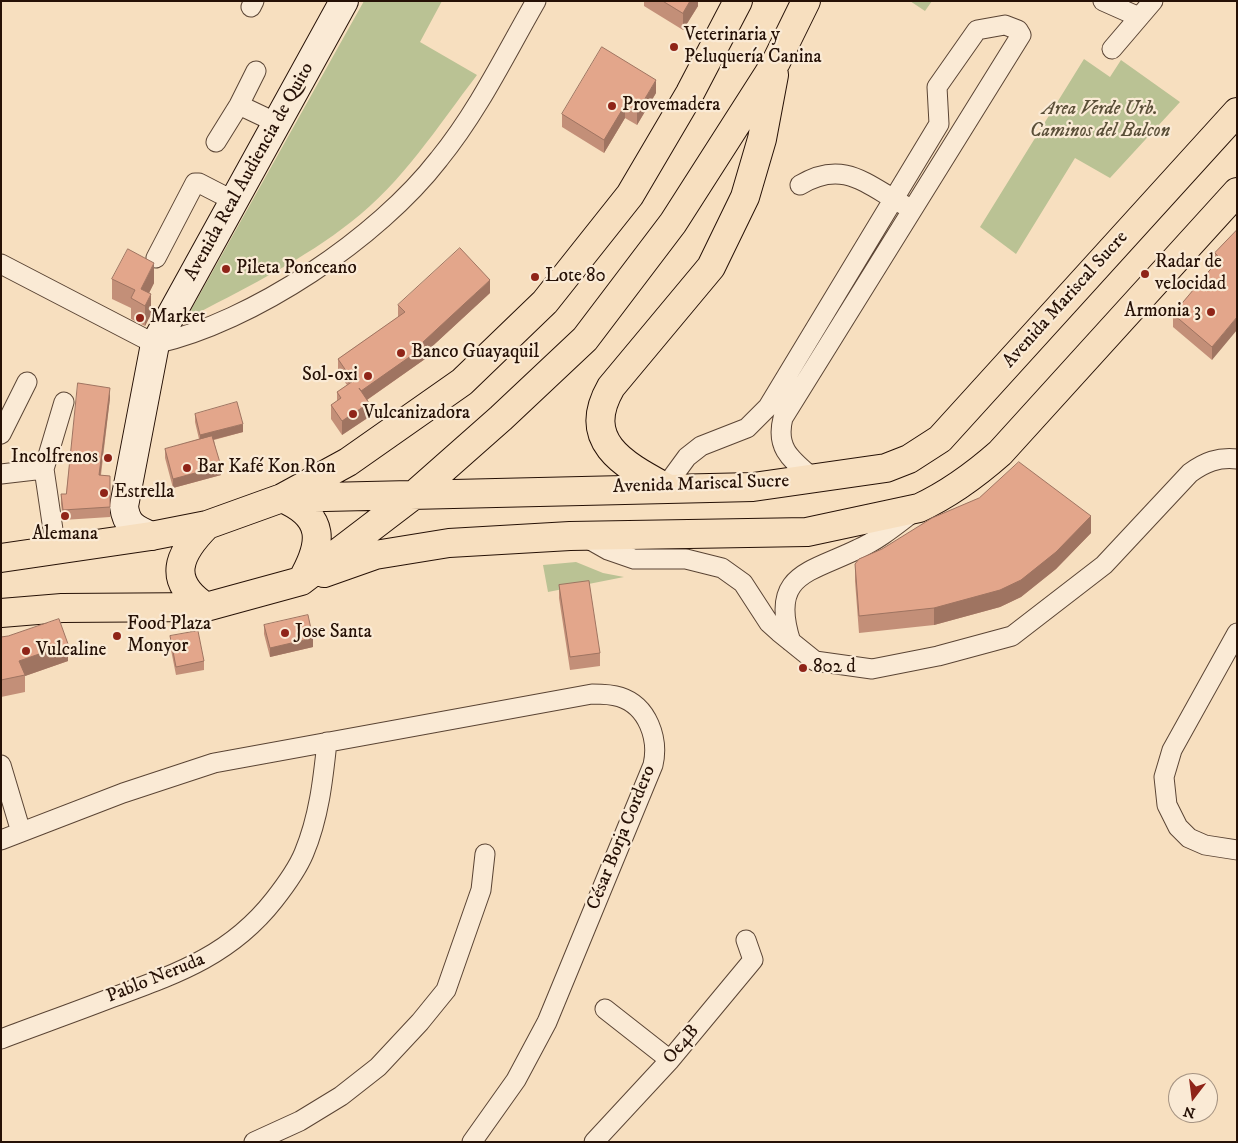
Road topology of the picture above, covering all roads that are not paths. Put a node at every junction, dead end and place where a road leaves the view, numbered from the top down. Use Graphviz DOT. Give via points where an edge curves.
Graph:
graph roads {
  1 [pos="344,1"];
  2 [pos="536,1"];
  3 [pos="738,1"];
  4 [pos="806,1"];
  5 [pos="1103,1"];
  6 [pos="1153,1"];
  7 [pos="1139,17"];
  8 [pos="1112,49"];
  9 [pos="776,62"];
  10 [pos="256,72"];
  11 [pos="239,105"];
  12 [pos="1237,112"];
  13 [pos="277,123"];
  14 [pos="939,124"];
  15 [pos="958,136"];
  16 [pos="216,142"];
  17 [pos="800,185"];
  18 [pos="1237,192"];
  19 [pos="893,199"];
  20 [pos="234,201"];
  21 [pos="912,209"];
  22 [pos="156,258"];
  23 [pos="1,264"];
  24 [pos="851,270"];
  25 [pos="867,282"];
  26 [pos="155,344"];
  27 [pos="798,357"];
  28 [pos="814,368"];
  29 [pos="27,382"];
  30 [pos="64,402"];
  31 [pos="1,434"];
  32 [pos="1237,459"];
  33 [pos="44,469"];
  34 [pos="1,474"];
  35 [pos="814,479"];
  36 [pos="665,487"];
  37 [pos="415,494"];
  38 [pos="282,498"];
  39 [pos="919,508"];
  40 [pos="207,525"];
  41 [pos="151,536"];
  42 [pos="582,536"];
  43 [pos="56,550"];
  44 [pos="1,558"];
  45 [pos="301,581"];
  46 [pos="206,607"];
  47 [pos="1,613"];
  48 [pos="1237,633"];
  49 [pos="791,642"];
  50 [pos="327,742"];
  51 [pos="1,765"];
  52 [pos="21,832"];
  53 [pos="1,840"];
  54 [pos="1237,850"];
  55 [pos="485,854"];
  56 [pos="746,940"];
  57 [pos="605,1009"];
  58 [pos="1,1039"];
  59 [pos="670,1060"];
  60 [pos="254,1142"];
  61 [pos="472,1142"];
  62 [pos="594,1142"];
  1 -- 13 [label="main road, Avenida Real Audiencia de Quito"];
  2 -- 26 [label="street" via="466,123 418,186 389,214 338,253 278,292 205,330"];
  3 -- 38 [label="main road" via="690,93 630,195 546,302 462,382 348,462"];
  4 -- 9 [label="main road"];
  5 -- 7 [label="street"];
  6 -- 7 [label="street"];
  7 -- 8 [label="street"];
  9 -- 36 [label="main road" via="762,139 745,197 711,267 611,386 605,398 601,430 608,448 633,470"];
  9 -- 37 [label="main road" via="672,223 584,339"];
  10 -- 11 [label="street"];
  11 -- 13 [label="street"];
  11 -- 16 [label="street"];
  12 -- 35 [label="main road, Avenida Mariscal Sucre" via="940,439 886,468"];
  13 -- 20 [label="main road, Avenida Real Audiencia de Quito"];
  14 -- 15 [label="street"];
  14 -- 15 [label="street" via="938,87 977,30 1005,25 1018,30 1021,35"];
  14 -- 19 [label="street"];
  15 -- 21 [label="street"];
  17 -- 19 [label="street" via="824,173 835,172 864,181"];
  18 -- 39 [label="main road" via="1000,454 974,476"];
  19 -- 21 [label="street"];
  19 -- 24 [label="street"];
  20 -- 22 [label="street" via="195,183"];
  20 -- 26 [label="main road, Avenida Real Audiencia de Quito"];
  21 -- 25 [label="street"];
  23 -- 26 [label="street"];
  24 -- 25 [label="street"];
  24 -- 27 [label="street"];
  25 -- 28 [label="street"];
  26 -- 41 [label="main road, Avenida Real Audiencia de Quito" via="124,506 128,523"];
  27 -- 28 [label="street"];
  27 -- 36 [label="street" via="762,415 742,431 701,446 687,457"];
  28 -- 35 [label="street" via="783,418 780,436 787,454"];
  29 -- 31 [label="street"];
  30 -- 33 [label="street"];
  32 -- 49 [label="street" via="1224,458 1204,463 1190,473 1104,565 1012,636 872,669 815,661"];
  33 -- 34 [label="street"];
  33 -- 43 [label="street"];
  35 -- 36 [label="main road, Avenida Mariscal Sucre" via="752,487"];
  36 -- 37 [label="main road, Avenida Mariscal Sucre"];
  37 -- 38 [label="main road, Avenida Mariscal Sucre"];
  37 -- 45 [label="main road"];
  38 -- 40 [label="main road"];
  38 -- 45 [label="main road" via="298,505 309,515 318,533 311,564"];
  39 -- 42 [label="main road" via="807,532"];
  39 -- 49 [label="street" via="869,544 815,567 795,581 785,600 784,610"];
  40 -- 41 [label="main road"];
  40 -- 46 [label="main road" via="192,541 180,569 186,591"];
  41 -- 43 [label="main road"];
  42 -- 45 [label="main road" via="440,545 375,555"];
  42 -- 49 [label="street" via="634,559 686,559 722,568 743,583 770,622"];
  43 -- 44 [label="main road"];
  45 -- 46 [label="main road"];
  46 -- 47 [label="main road" via="62,608"];
  48 -- 54 [label="street" via="1172,750 1164,776 1166,805 1178,827 1189,838 1205,846"];
  50 -- 52 [label="street, César Borja Cordero" via="214,763"];
  50 -- 58 [label="street, Pablo Neruda" via="322,789 304,854 264,913 239,938 211,957 178,973"];
  50 -- 61 [label="street, César Borja Cordero" via="592,694 609,694 631,702 640,709 654,733 653,765 547,1022 516,1080"];
  51 -- 52 [label="street"];
  52 -- 53 [label="street, César Borja Cordero"];
  55 -- 60 [label="street" via="481,890 441,997 378,1067 341,1096 300,1121"];
  56 -- 59 [label="street, Oe4B" via="753,960"];
  57 -- 59 [label="street"];
  59 -- 62 [label="street, Oe4B"];
}
